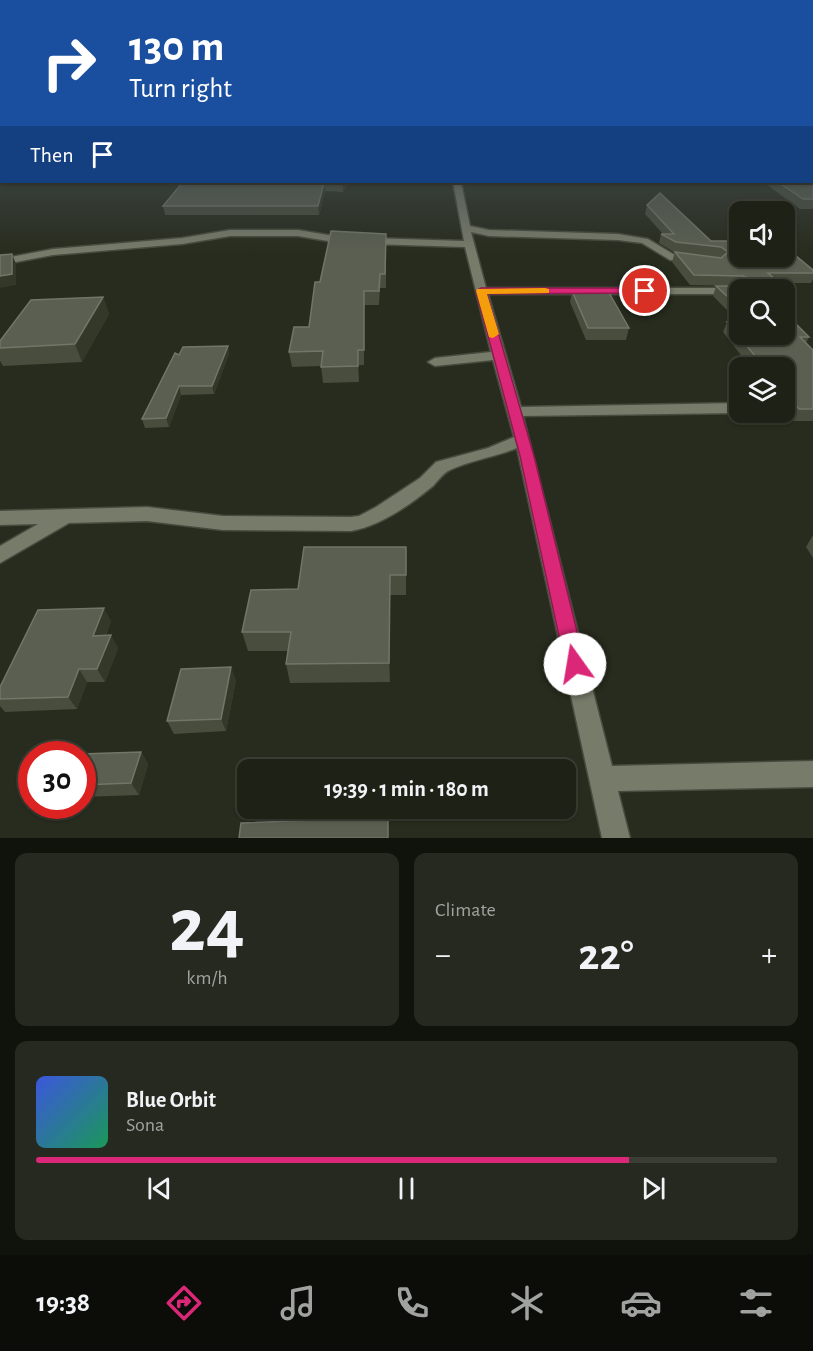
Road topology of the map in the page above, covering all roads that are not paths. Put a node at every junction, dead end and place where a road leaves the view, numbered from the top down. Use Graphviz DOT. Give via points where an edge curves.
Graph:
graph roads {
  1 [pos="457,183"];
  2 [pos="468,236"];
  3 [pos="708,261"];
  4 [pos="0,262"];
  5 [pos="481,291"];
  6 [pos="729,291"];
  7 [pos="499,355"];
  8 [pos="435,362"];
  9 [pos="729,408"];
  10 [pos="514,412"];
  11 [pos="522,440"];
  12 [pos="65,516"];
  13 [pos="0,518"];
  14 [pos="0,555"];
  15 [pos="813,774"];
  16 [pos="602,779"];
  17 [pos="616,838"];
  1 -- 2 [label="street"];
  2 -- 3 [label="street" via="489,232 636,240 645,241 669,257"];
  2 -- 4 [label="street" via="340,240 298,233 231,232 182,242 53,252"];
  2 -- 5 [label="street"];
  5 -- 6 [label="street"];
  5 -- 7 [label="street"];
  7 -- 8 [label="street"];
  7 -- 10 [label="street"];
  9 -- 10 [label="street"];
  10 -- 11 [label="street"];
  11 -- 12 [label="street" via="442,466 382,512 351,524 244,522 147,514"];
  11 -- 16 [label="street"];
  12 -- 13 [label="street"];
  12 -- 14 [label="street"];
  15 -- 16 [label="street"];
  16 -- 17 [label="street"];
}
